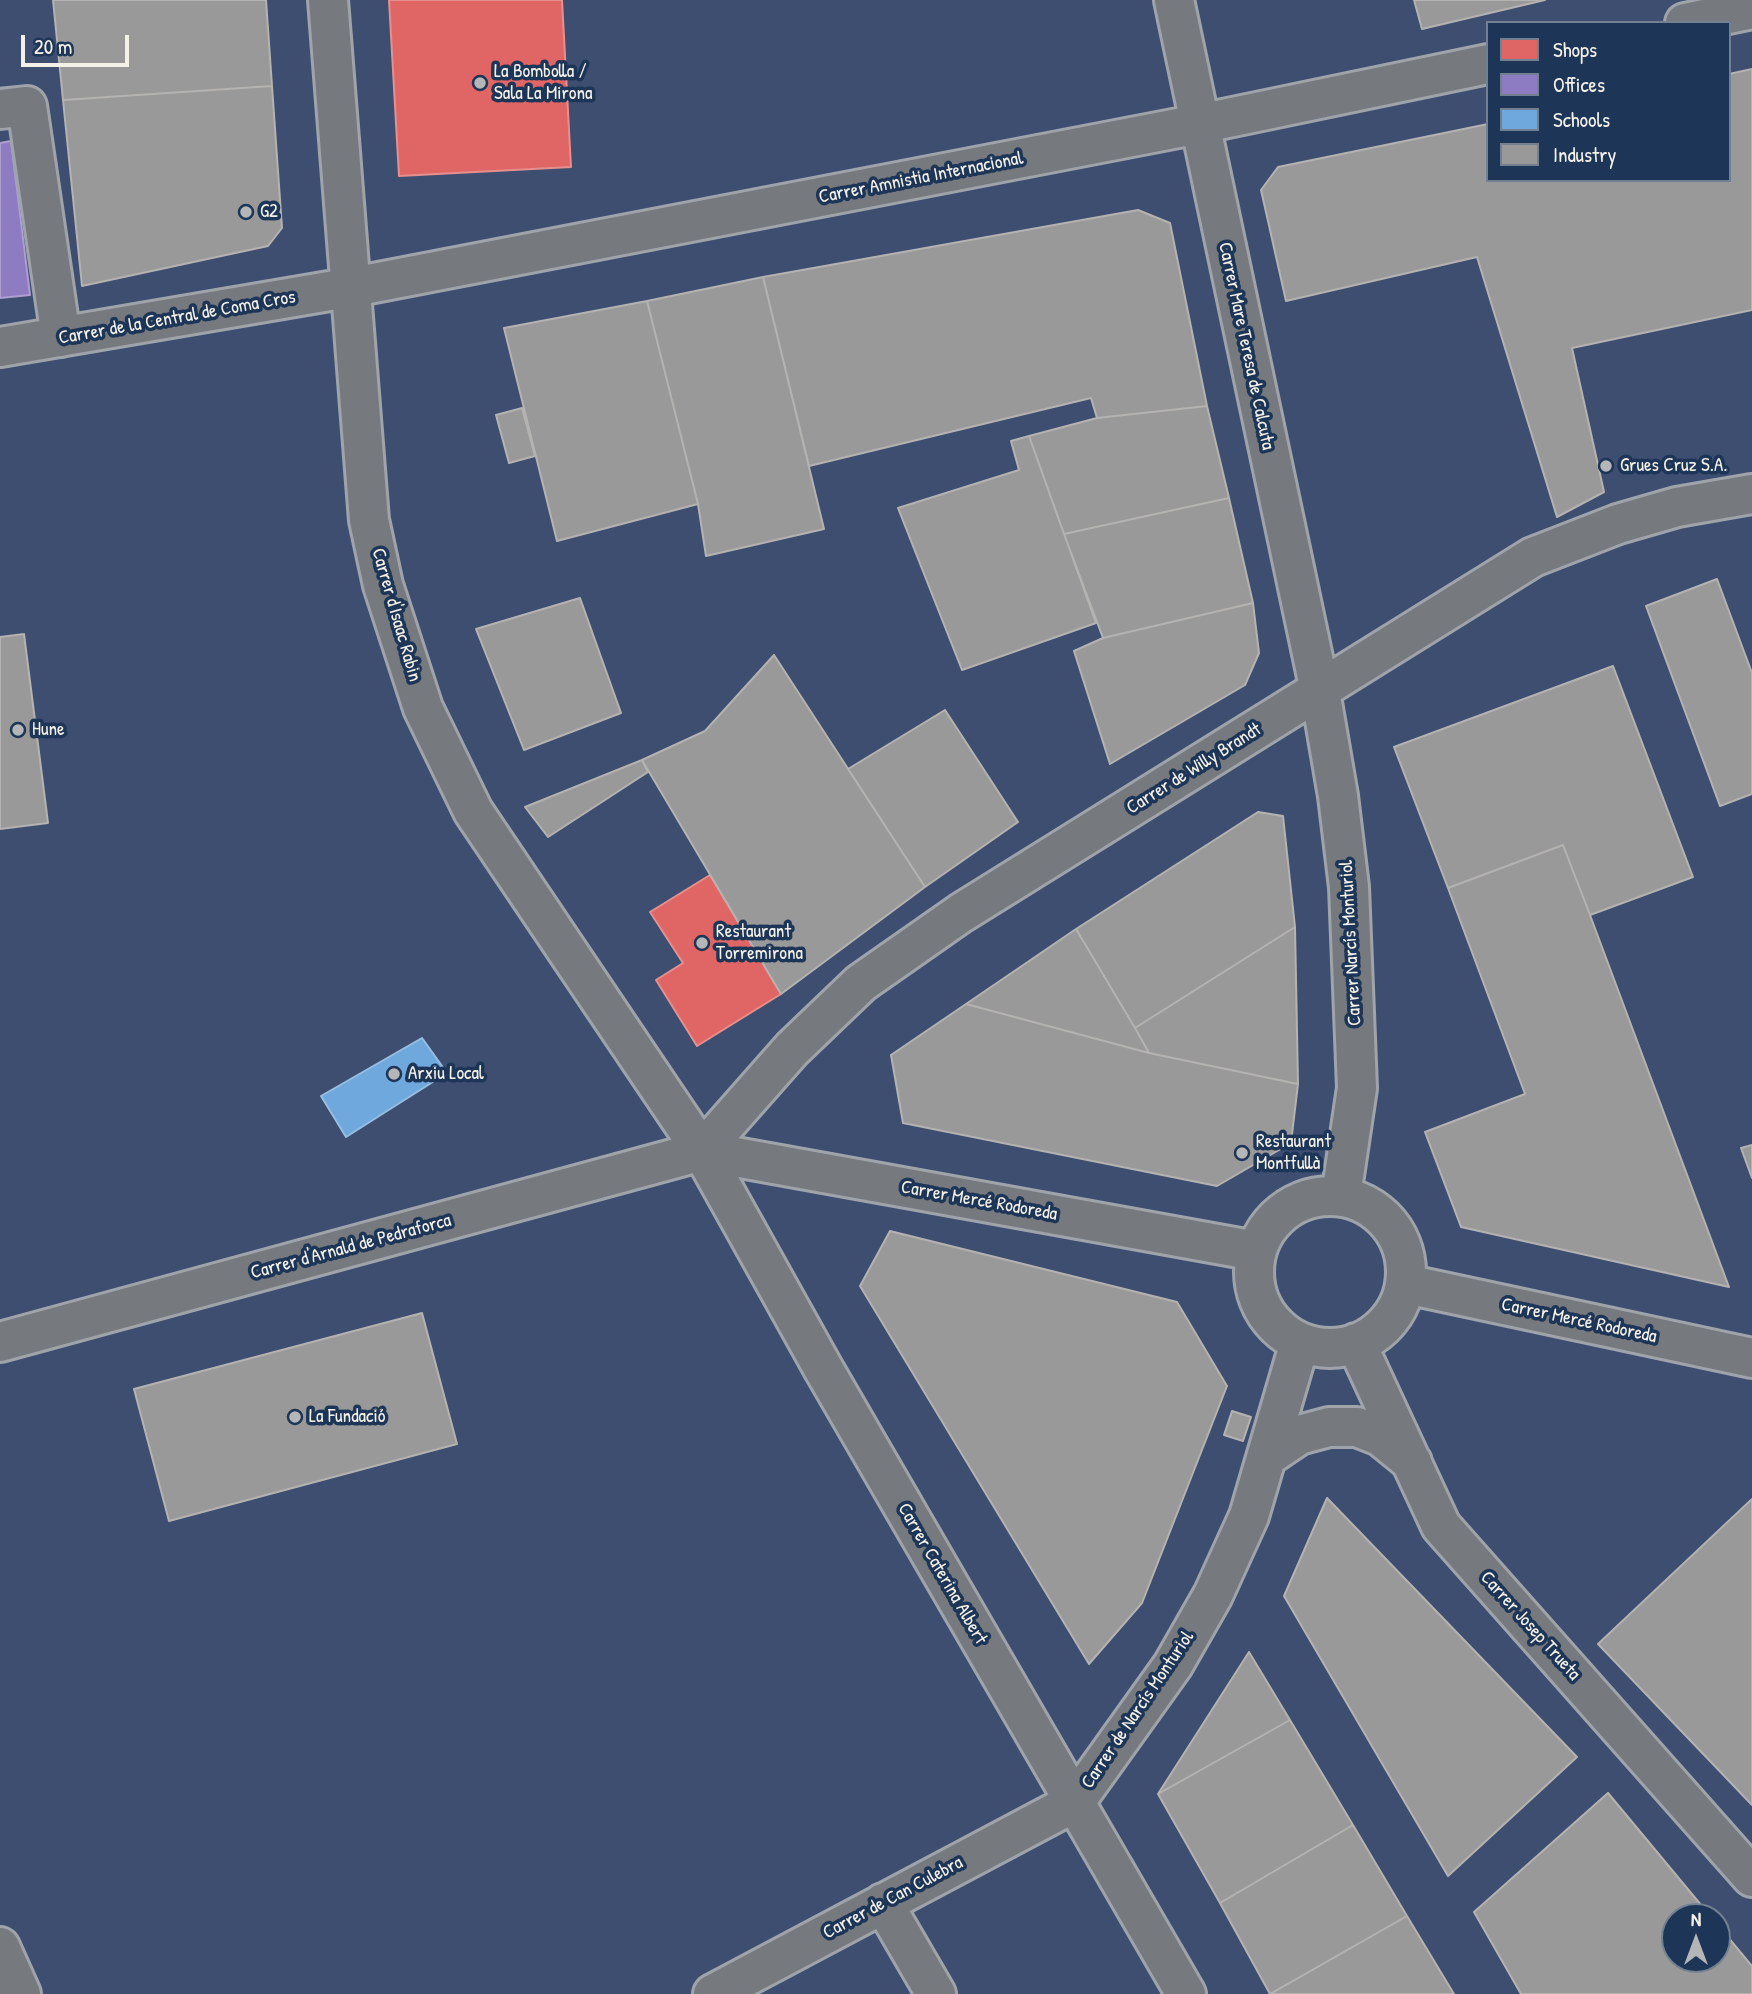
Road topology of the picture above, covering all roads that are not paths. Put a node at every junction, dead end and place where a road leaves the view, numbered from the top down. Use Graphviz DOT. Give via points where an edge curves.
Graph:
graph roads {
  1 [pos="328,0"];
  2 [pos="1174,0"];
  3 [pos="1752,9"];
  4 [pos="1695,21"];
  5 [pos="1486,64"];
  6 [pos="0,109"];
  7 [pos="1199,124"];
  8 [pos="353,287"];
  9 [pos="61,337"];
  10 [pos="0,347"];
  11 [pos="1752,494"];
  12 [pos="1320,691"];
  13 [pos="702,1151"];
  14 [pos="1341,1196"];
  15 [pos="1256,1251"];
  16 [pos="1406,1284"];
  17 [pos="0,1342"];
  18 [pos="1300,1342"];
  19 [pos="1356,1343"];
  20 [pos="1752,1358"];
  21 [pos="1268,1456"];
  22 [pos="1415,1465"];
  23 [pos="1075,1802"];
  24 [pos="1752,1877"];
  25 [pos="883,1903"];
  26 [pos="0,1947"];
  27 [pos="21,1994"];
  28 [pos="713,1994"];
  29 [pos="936,1994"];
  30 [pos="1186,1994"];
  1 -- 8 [label="street, Carrer d'Isaac Rabin"];
  2 -- 7 [label="street, Carrer Mare Teresa de Calcuta"];
  3 -- 4 [label="street"];
  5 -- 7 [label="street, Carrer Amnistia Internacional"];
  6 -- 9 [label="street" via="27,106"];
  7 -- 8 [label="street, Carrer Amnistia Internacional"];
  7 -- 12 [label="street, Carrer Mare Teresa de Calcuta"];
  8 -- 9 [label="street, Carrer de la Central de Coma Cros"];
  8 -- 13 [label="street, Carrer d'Isaac Rabin" via="369,520 383,585 423,708 473,811"];
  9 -- 10 [label="street, Carrer de la Central de Coma Cros"];
  11 -- 12 [label="street, Carrer de Willy Brandt" via="1618,524 1533,557"];
  12 -- 13 [label="street, Carrer de Willy Brandt" via="961,914 861,983 792,1049"];
  12 -- 14 [label="street, Carrer Narcís Monturiol" via="1345,848 1356,989 1357,1088"];
  13 -- 15 [label="street, Carrer Mercé Rodoreda"];
  13 -- 17 [label="street, Carrer d'Arnald de Pedraforca"];
  13 -- 23 [label="street, Carrer Caterina Albert"];
  14 -- 15 [label="street" via="1322,1196 1288,1208 1263,1234"];
  14 -- 16 [label="street" via="1364,1203 1384,1217 1406,1260"];
  15 -- 18 [label="street" via="1257,1298 1274,1324"];
  16 -- 19 [label="street" via="1384,1327"];
  16 -- 20 [label="street, Carrer Mercé Rodoreda"];
  18 -- 19 [label="street" via="1328,1348"];
  18 -- 21 [label="street, Carrer de Narcís Monturiol"];
  19 -- 22 [label="street, Carrer Josep Trueta"];
  21 -- 22 [label="street" via="1299,1434 1357,1427 1380,1436"];
  21 -- 23 [label="street, Carrer de Narcís Monturiol" via="1249,1516 1213,1595 1173,1665"];
  22 -- 24 [label="street, Carrer Josep Trueta" via="1441,1526"];
  23 -- 25 [label="street, Carrer de Can Culebra"];
  23 -- 30 [label="street, Carrer Caterina Albert"];
  25 -- 28 [label="street, Carrer de Can Culebra"];
  25 -- 29 [label="street"];
  26 -- 27 [label="street"];
}
